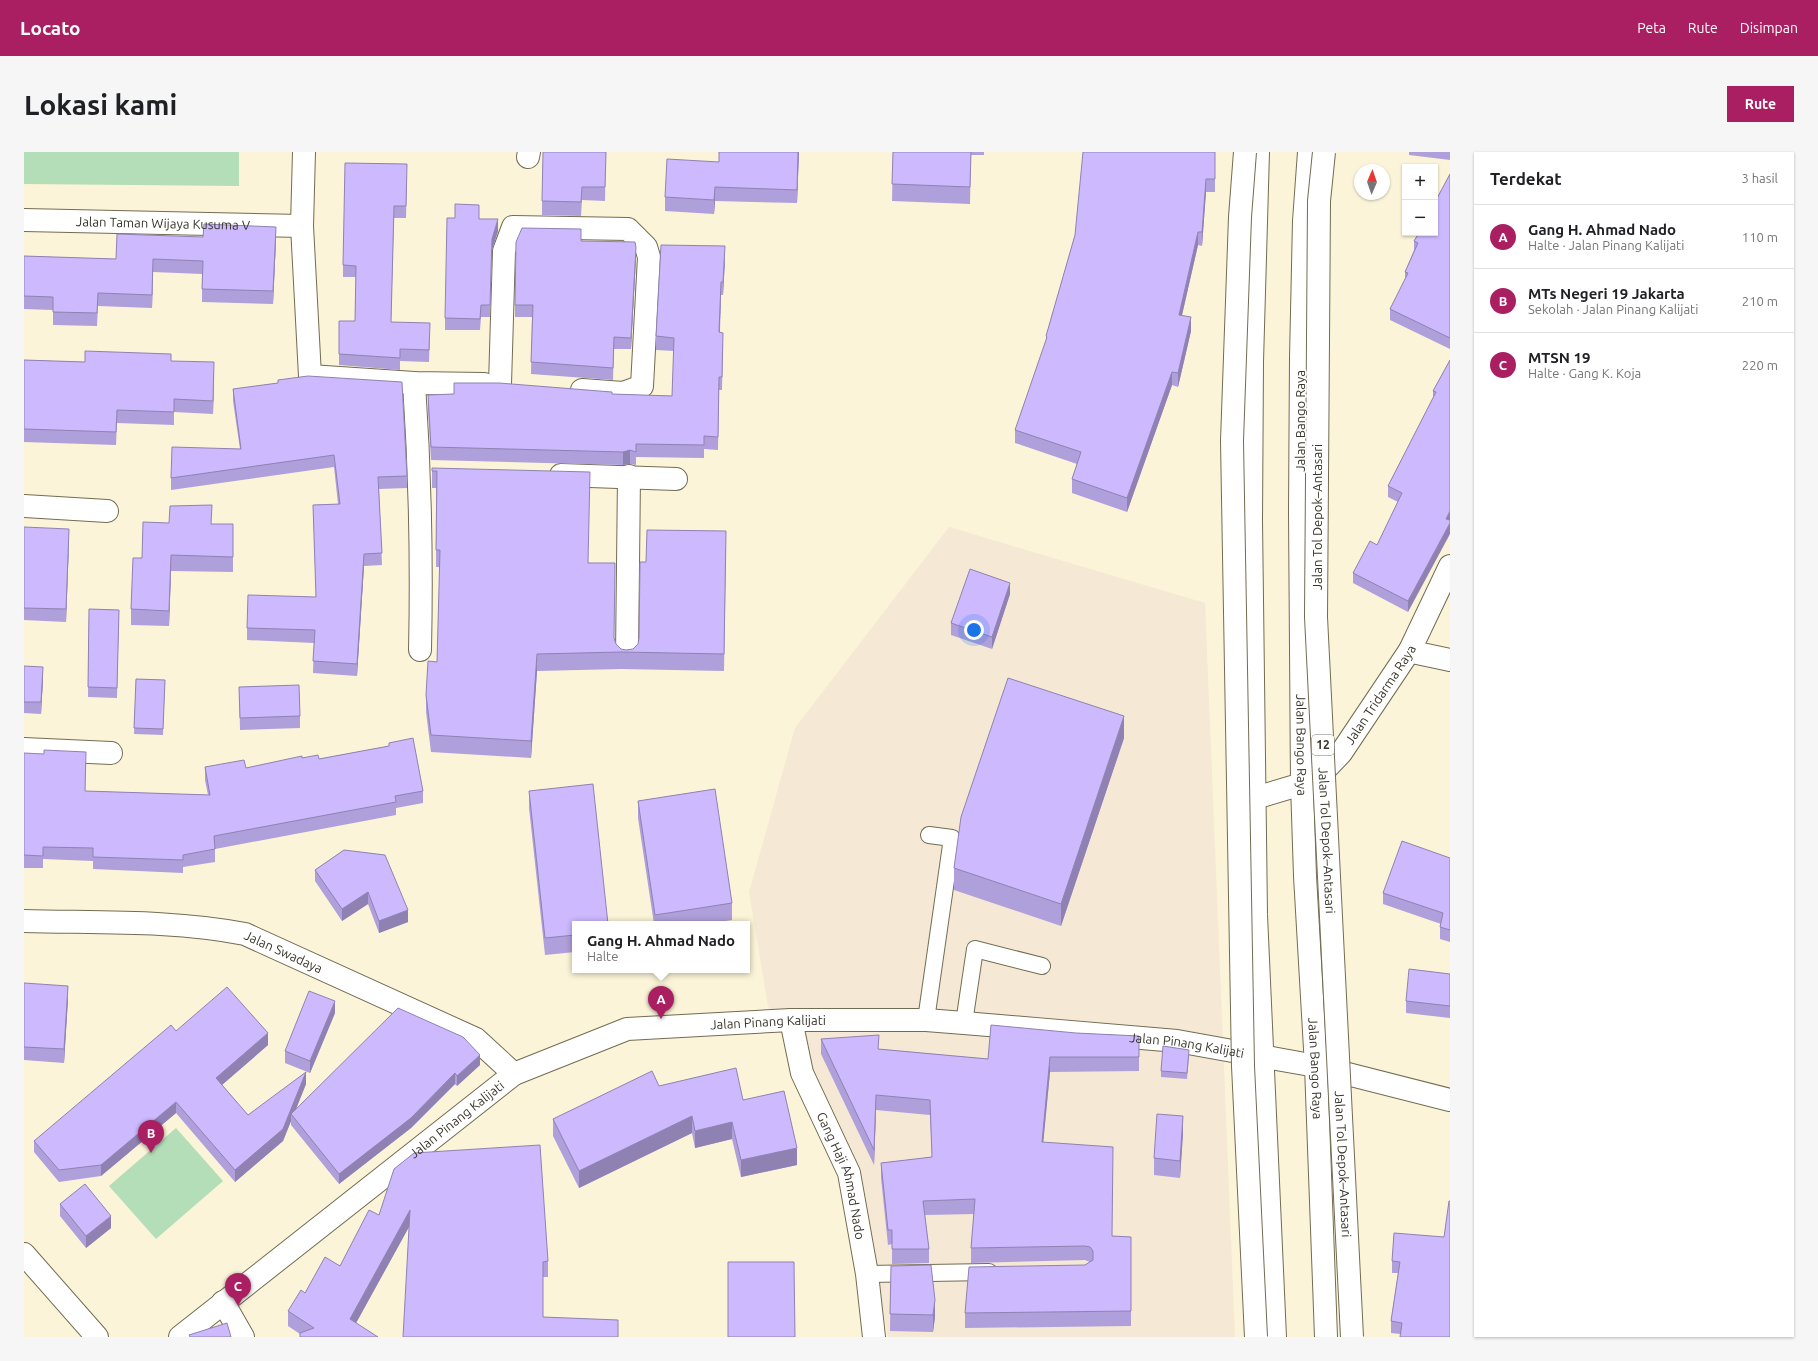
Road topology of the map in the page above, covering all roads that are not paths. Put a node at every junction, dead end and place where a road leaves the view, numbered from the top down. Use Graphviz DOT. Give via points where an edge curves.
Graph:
graph roads {
  1 [pos="304,152"];
  2 [pos="1245,152"];
  3 [pos="1258,152"];
  4 [pos="1309,152"];
  5 [pos="1324,152"];
  6 [pos="24,220"];
  7 [pos="302,226"];
  8 [pos="414,383"];
  9 [pos="500,384"];
  10 [pos="523,386"];
  11 [pos="561,389"];
  12 [pos="544,474"];
  13 [pos="629,476"];
  14 [pos="676,478"];
  15 [pos="24,506"];
  16 [pos="107,510"];
  17 [pos="1450,566"];
  18 [pos="420,650"];
  19 [pos="1410,650"];
  20 [pos="626,656"];
  21 [pos="1450,660"];
  22 [pos="24,749"];
  23 [pos="111,752"];
  24 [pos="1302,784"];
  25 [pos="1255,798"];
  26 [pos="928,835"];
  27 [pos="24,921"];
  28 [pos="1042,966"];
  29 [pos="791,1020"];
  30 [pos="926,1020"];
  31 [pos="964,1023"];
  32 [pos="1262,1057"];
  33 [pos="1316,1066"];
  34 [pos="514,1074"];
  35 [pos="1450,1100"];
  36 [pos="24,1254"];
  37 [pos="1007,1271"];
  38 [pos="867,1274"];
  39 [pos="223,1302"];
  40 [pos="97,1337"];
  41 [pos="180,1337"];
  42 [pos="243,1337"];
  43 [pos="874,1337"];
  44 [pos="1256,1337"];
  45 [pos="1275,1337"];
  46 [pos="1326,1337"];
  47 [pos="1352,1337"];
  1 -- 7 [label="main road"];
  2 -- 44 [label="main road, bridge" via="1240,217 1232,441 1243,1066"];
  3 -- 25 [label="main road" via="1251,513"];
  4 -- 24 [label="main road, Jalan Bango Raya" via="1304,221 1301,366"];
  5 -- 47 [label="main road, Jalan Tol Depok–Antasari / 12, bridge" via="1319,201 1316,617"];
  6 -- 7 [label="main road, Jalan Taman Wijaya Kusuma V"];
  7 -- 8 [label="main road" via="310,376"];
  8 -- 9 [label="main road"];
  8 -- 18 [label="main road" via="427,472"];
  9 -- 10 [label="main road"];
  9 -- 11 [label="main road" via="504,251 513,227 628,229 646,247 649,257 642,386 623,394"];
  12 -- 13 [label="main road"];
  13 -- 14 [label="main road"];
  13 -- 20 [label="main road"];
  15 -- 16 [label="main road"];
  17 -- 19 [label="main road, Jalan Tridarma Raya"];
  19 -- 21 [label="main road"];
  19 -- 24 [label="main road, Jalan Tridarma Raya" via="1341,753 1319,776"];
  22 -- 23 [label="main road"];
  24 -- 25 [label="main road, Jalan Tridarma Raya"];
  24 -- 33 [label="main road, Jalan Bango Raya"];
  25 -- 32 [label="main road" via="1256,915"];
  26 -- 30 [label="lane" via="952,838"];
  27 -- 34 [label="main road, Jalan Swadaya" via="149,924 214,928 245,934 476,1039"];
  28 -- 31 [label="lane" via="975,949"];
  29 -- 30 [label="main road, Jalan Pinang Kalijati"];
  29 -- 34 [label="main road, Jalan Pinang Kalijati" via="627,1029"];
  29 -- 38 [label="main road, Gang Haji Ahmad Nado" via="802,1073 849,1173"];
  30 -- 31 [label="main road, Jalan Pinang Kalijati"];
  31 -- 32 [label="main road, Jalan Pinang Kalijati" via="1177,1041"];
  32 -- 33 [label="main road, Jalan Pinang Kalijati"];
  32 -- 45 [label="main road"];
  33 -- 35 [label="main road, Jalan Pinang Kalijati"];
  33 -- 46 [label="main road, Jalan Bango Raya"];
  34 -- 39 [label="main road, Jalan Pinang Kalijati"];
  36 -- 40 [label="main road"];
  37 -- 38 [label="lane"];
  38 -- 43 [label="main road, Gang Haji Ahmad Nado"];
  39 -- 41 [label="main road, Jalan Pinang Kalijati"];
  39 -- 42 [label="main road"];
}
